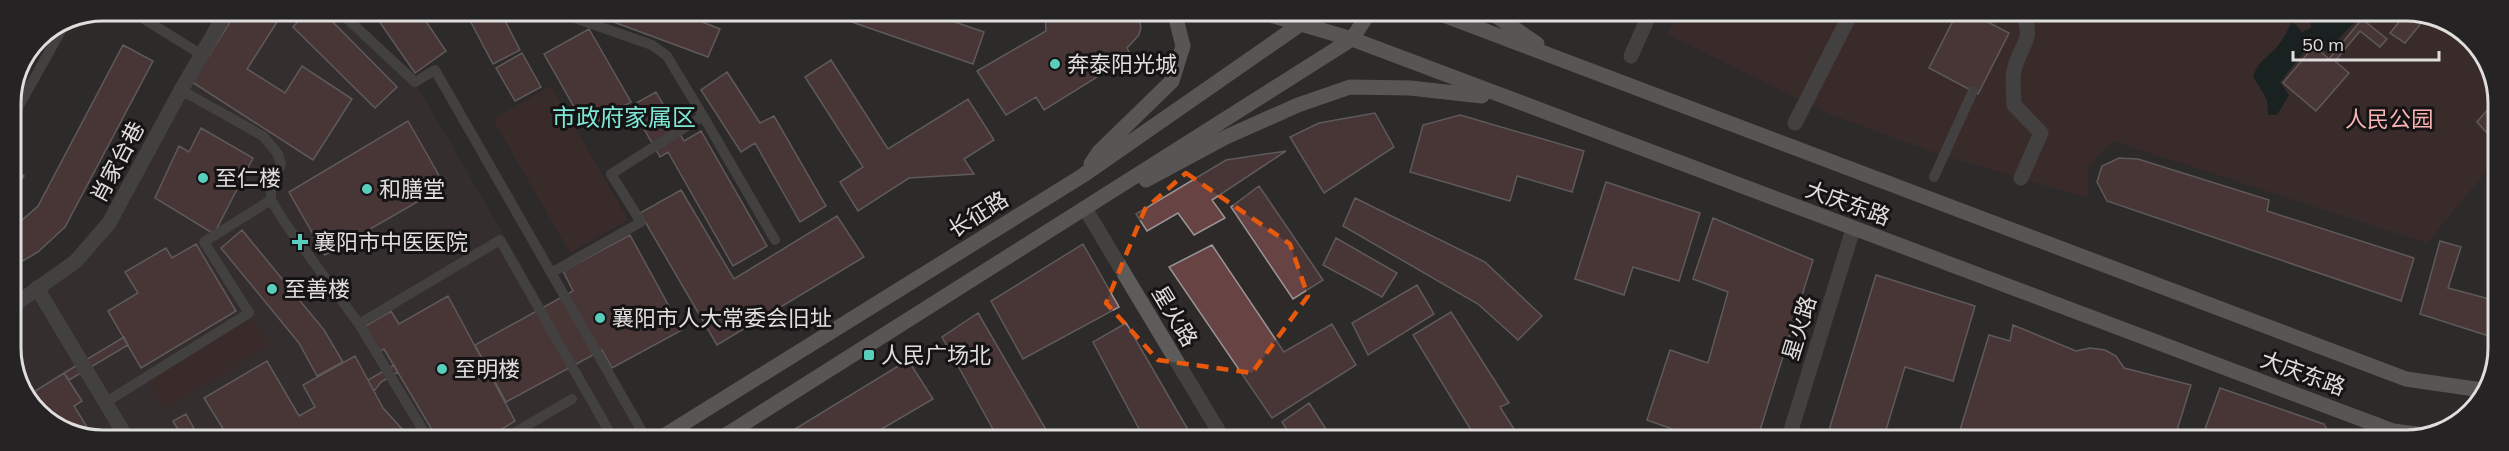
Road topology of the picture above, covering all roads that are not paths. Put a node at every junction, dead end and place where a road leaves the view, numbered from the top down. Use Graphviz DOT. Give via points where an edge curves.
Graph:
graph roads {
  1 [pos="148,21"];
  2 [pos="221,21"];
  3 [pos="350,21"];
  4 [pos="584,21"];
  5 [pos="1177,21"];
  6 [pos="1301,21"];
  7 [pos="1315,21"];
  8 [pos="1364,21"];
  9 [pos="1459,21"];
  10 [pos="1503,21"];
  11 [pos="1646,21"];
  12 [pos="1847,21"];
  13 [pos="2026,21"];
  14 [pos="59,34"];
  15 [pos="1352,39"];
  16 [pos="202,55"];
  17 [pos="1630,56"];
  18 [pos="1556,58"];
  19 [pos="181,90"];
  20 [pos="1973,91"];
  21 [pos="1502,98"];
  22 [pos="21,102"];
  23 [pos="703,116"];
  24 [pos="1796,123"];
  25 [pos="1082,176"];
  26 [pos="1934,177"];
  27 [pos="2021,178"];
  28 [pos="272,200"];
  29 [pos="1089,215"];
  30 [pos="1853,229"];
  31 [pos="775,240"];
  32 [pos="1002,259"];
  33 [pos="551,273"];
  34 [pos="38,288"];
  35 [pos="21,300"];
  36 [pos="359,324"];
  37 [pos="2477,389"];
  38 [pos="572,399"];
  39 [pos="106,402"];
  40 [pos="2376,424"];
  41 [pos="122,430"];
  42 [pos="423,430"];
  43 [pos="519,430"];
  44 [pos="608,430"];
  45 [pos="641,430"];
  46 [pos="673,430"];
  47 [pos="734,430"];
  48 [pos="1218,430"];
  49 [pos="1791,430"];
  50 [pos="2374,430"];
  51 [pos="2391,430"];
  1 -- 16 [label="lane"];
  2 -- 16 [label="street, 肖家台巷"];
  3 -- 33 [label="lane" via="414,82 435,70"];
  4 -- 23 [label="lane" via="652,45 667,57"];
  5 -- 25 [label="main road" via="1183,46 1172,81 1099,153"];
  6 -- 25 [label="main road, 长征路"];
  7 -- 15 [label="main road, 大庆东路"];
  8 -- 15 [label="main road"];
  9 -- 18 [label="main road, 大庆东路"];
  10 -- 18 [label="main road"];
  11 -- 17 [label="street"];
  12 -- 24 [label="street"];
  13 -- 27 [label="street" via="2028,40 2014,70 2014,105 2041,133"];
  14 -- 22 [label="lane"];
  15 -- 21 [label="main road, 大庆东路"];
  15 -- 32 [label="main road"];
  16 -- 19 [label="street, 肖家台巷"];
  18 -- 37 [label="main road, 大庆东路" via="2406,379"];
  19 -- 28 [label="lane" via="263,136 278,154 281,164 271,184"];
  19 -- 34 [label="street, 肖家台巷" via="109,223 76,261"];
  20 -- 26 [label="lane"];
  21 -- 29 [label="main road" via="1410,88 1350,87 1226,136"];
  21 -- 30 [label="main road, 大庆东路"];
  23 -- 31 [label="lane"];
  23 -- 33 [label="lane" via="611,174 641,222"];
  25 -- 46 [label="main road, 长征路"];
  28 -- 36 [label="lane"];
  28 -- 39 [label="lane" via="204,242 249,313"];
  29 -- 32 [label="main road" via="1035,249"];
  29 -- 48 [label="street, 星火路"];
  30 -- 40 [label="main road, 大庆东路"];
  30 -- 49 [label="street, 星火路"];
  32 -- 47 [label="main road"];
  33 -- 45 [label="lane"];
  34 -- 35 [label="street, 肖家台巷"];
  34 -- 39 [label="street"];
  36 -- 42 [label="lane"];
  36 -- 44 [label="lane" via="501,240"];
  38 -- 43 [label="lane"];
  39 -- 41 [label="street"];
  40 -- 50 [label="street"];
  40 -- 51 [label="main road, 大庆东路"];
}
